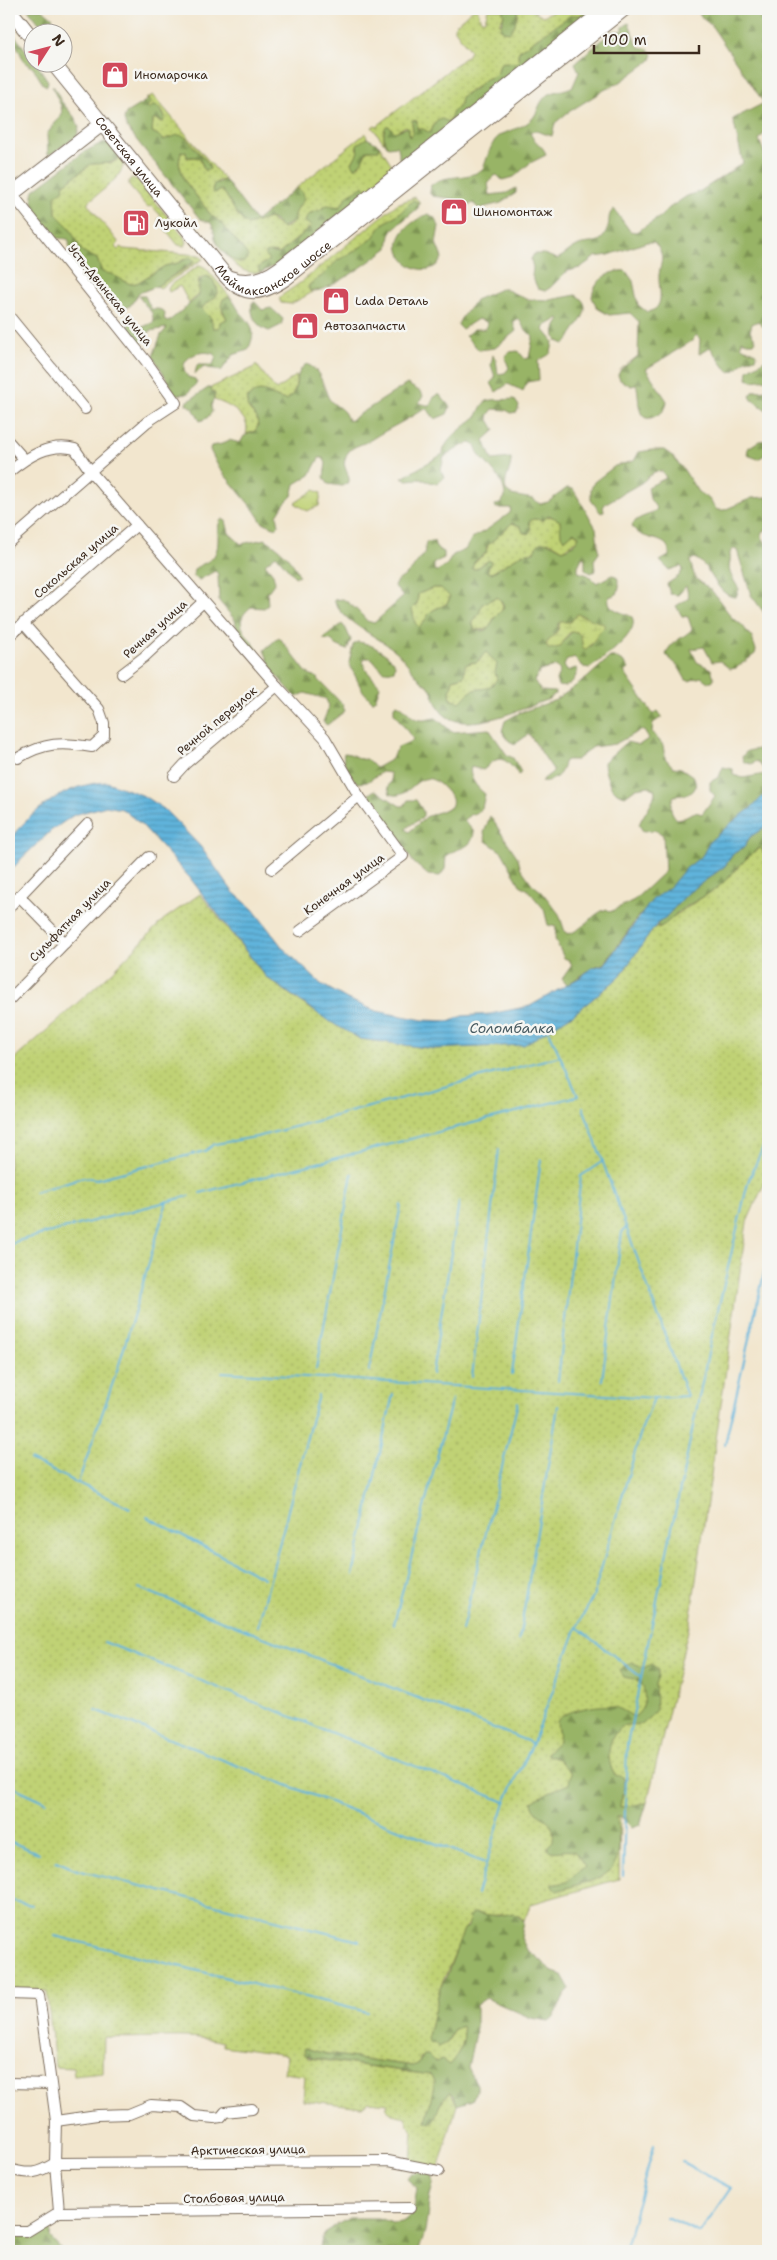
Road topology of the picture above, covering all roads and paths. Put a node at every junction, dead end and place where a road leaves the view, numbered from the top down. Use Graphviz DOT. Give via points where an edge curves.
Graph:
graph roads {
  1 [pos="9,9"];
  2 [pos="606,9"];
  3 [pos="624,9"];
  4 [pos="22,25"];
  5 [pos="60,72"];
  6 [pos="102,124"];
  7 [pos="10,195"];
  8 [pos="224,276"];
  9 [pos="9,316"];
  10 [pos="85,409"];
  11 [pos="9,442"];
  12 [pos="24,459"];
  13 [pos="9,472"];
  14 [pos="91,472"];
  15 [pos="137,524"];
  16 [pos="9,542"];
  17 [pos="203,602"];
  18 [pos="23,623"];
  19 [pos="9,636"];
  20 [pos="122,674"];
  21 [pos="277,686"];
  22 [pos="18,758"];
  23 [pos="174,776"];
  24 [pos="359,796"];
  25 [pos="88,824"];
  26 [pos="149,857"];
  27 [pos="272,869"];
  28 [pos="19,896"];
  29 [pos="9,907"];
  30 [pos="300,931"];
  31 [pos="66,943"];
  32 [pos="9,1000"];
  33 [pos="9,1994"];
  34 [pos="9,2083"];
  35 [pos="50,2084"];
  36 [pos="252,2109"];
  37 [pos="56,2121"];
  38 [pos="55,2163"];
  39 [pos="9,2169"];
  40 [pos="439,2171"];
  41 [pos="410,2208"];
  42 [pos="59,2212"];
  43 [pos="9,2231"];
  1 -- 4 [label="main road"];
  2 -- 8 [label="main road, Маймаксанское шоссе" via="275,273 249,282"];
  3 -- 8 [label="main road, Маймаксанское шоссе" via="286,278 269,287 246,292"];
  5 -- 6 [label="main road, Советская улица"];
  6 -- 7 [label="main road"];
  6 -- 8 [label="main road, Советская улица"];
  7 -- 14 [label="street, Усть-Двинская улица" via="146,361 176,403 147,422"];
  9 -- 10 [label="street"];
  11 -- 12 [label="street"];
  12 -- 13 [label="street"];
  12 -- 14 [label="street" via="55,447 75,450"];
  14 -- 15 [label="street"];
  14 -- 16 [label="street"];
  15 -- 17 [label="street"];
  15 -- 18 [label="street, Сокольская улица"];
  17 -- 20 [label="street, Речная улица"];
  17 -- 21 [label="street"];
  18 -- 19 [label="street, Сокольская улица"];
  18 -- 22 [label="street" via="99,709 104,736 92,747 52,744 34,748"];
  21 -- 23 [label="street, Речной переулок"];
  21 -- 24 [label="street" via="325,738"];
  24 -- 27 [label="street"];
  24 -- 30 [label="street, Конечная улица" via="403,856"];
  25 -- 28 [label="street"];
  26 -- 31 [label="street, Сульфатная улица"];
  28 -- 29 [label="street"];
  28 -- 31 [label="street"];
  31 -- 32 [label="street, Сульфатная улица"];
  33 -- 35 [label="street" via="39,1995"];
  34 -- 35 [label="street"];
  35 -- 37 [label="street"];
  36 -- 37 [label="street" via="225,2112 214,2118 194,2116 182,2107 151,2105 129,2114"];
  37 -- 38 [label="street"];
  38 -- 39 [label="street" via="42,2171 26,2174"];
  38 -- 40 [label="street, Арктическая улица" via="388,2160"];
  38 -- 42 [label="street"];
  41 -- 42 [label="street, Столбовая улица"];
  42 -- 43 [label="street" via="28,2231"];
}
